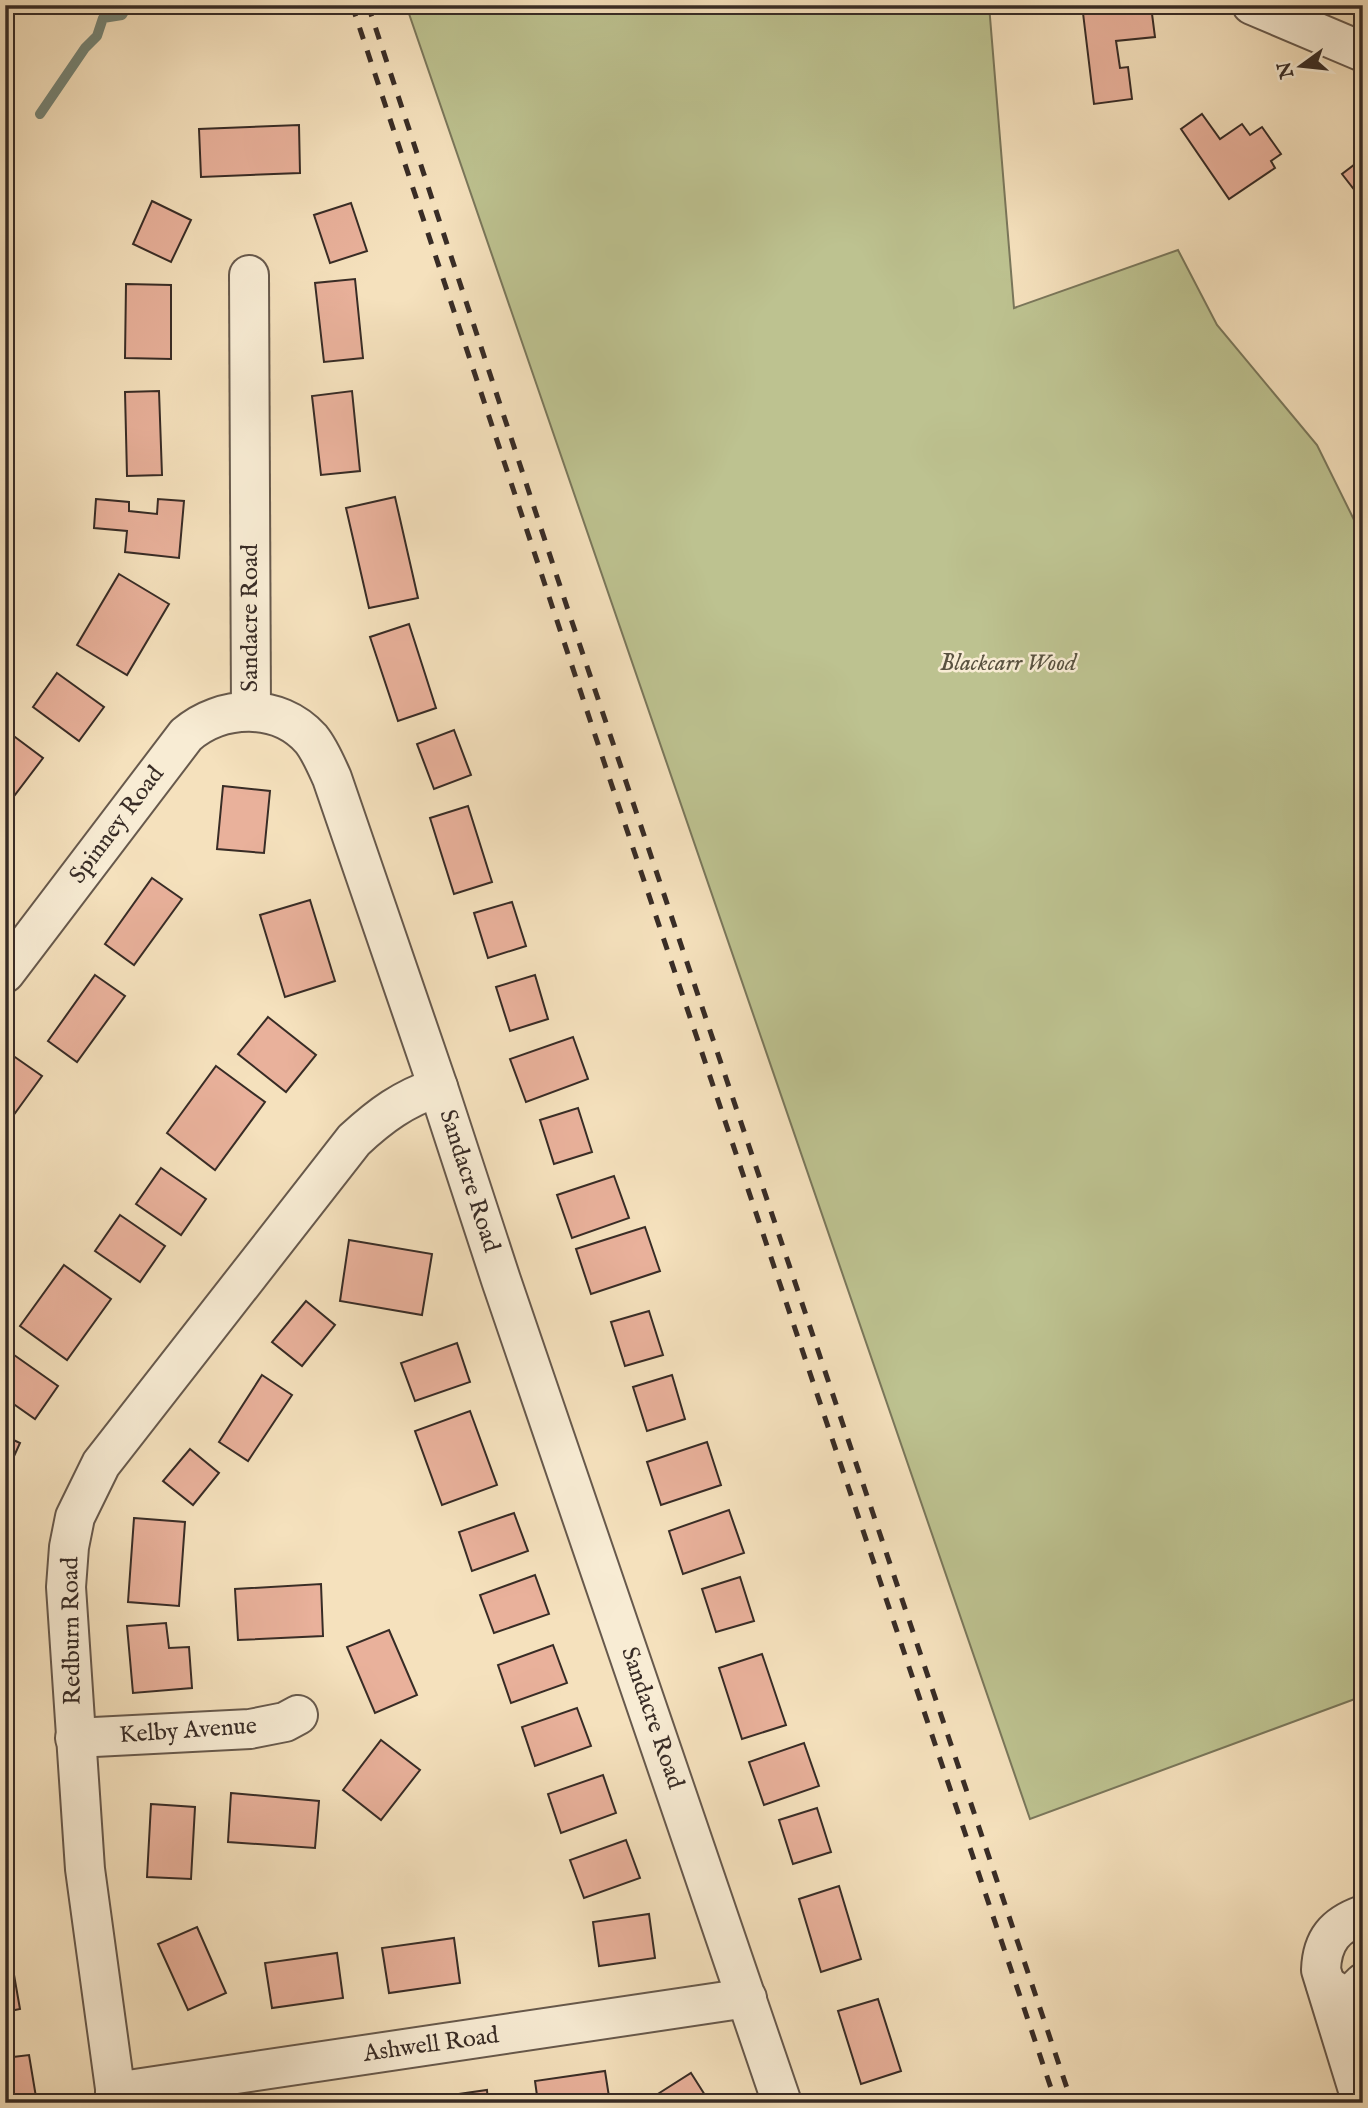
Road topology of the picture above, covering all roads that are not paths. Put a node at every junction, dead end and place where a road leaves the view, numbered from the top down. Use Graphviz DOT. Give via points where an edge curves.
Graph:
graph roads {
  1 [pos="1252,5"];
  2 [pos="1363,52"];
  3 [pos="249,275"];
  4 [pos="251,710"];
  5 [pos="5,973"];
  6 [pos="438,1087"];
  7 [pos="298,1715"];
  8 [pos="75,1738"];
  9 [pos="1363,1915"];
  10 [pos="1344,1984"];
  11 [pos="747,1998"];
  12 [pos="116,2097"];
  13 [pos="782,2103"];
  14 [pos="1362,2103"];
  1 -- 2 [label="street"];
  3 -- 4 [label="street, Sandacre Road"];
  4 -- 5 [label="street, Spinney Road" via="214,717 186,735"];
  4 -- 6 [label="street, Sandacre Road" via="295,726 320,753"];
  6 -- 8 [label="street, Redburn Road" via="400,1102 354,1140 101,1464 75,1517 69,1547 66,1587"];
  6 -- 11 [label="street, Sandacre Road"];
  7 -- 8 [label="street, Kelby Avenue" via="250,1729"];
  8 -- 12 [label="street, Redburn Road" via="85,1869"];
  9 -- 10 [label="street" via="1348,1920 1330,1936 1321,1957 1321,1970"];
  10 -- 14 [label="street"];
  11 -- 12 [label="street, Ashwell Road"];
  11 -- 13 [label="street, Sandacre Road"];
}
